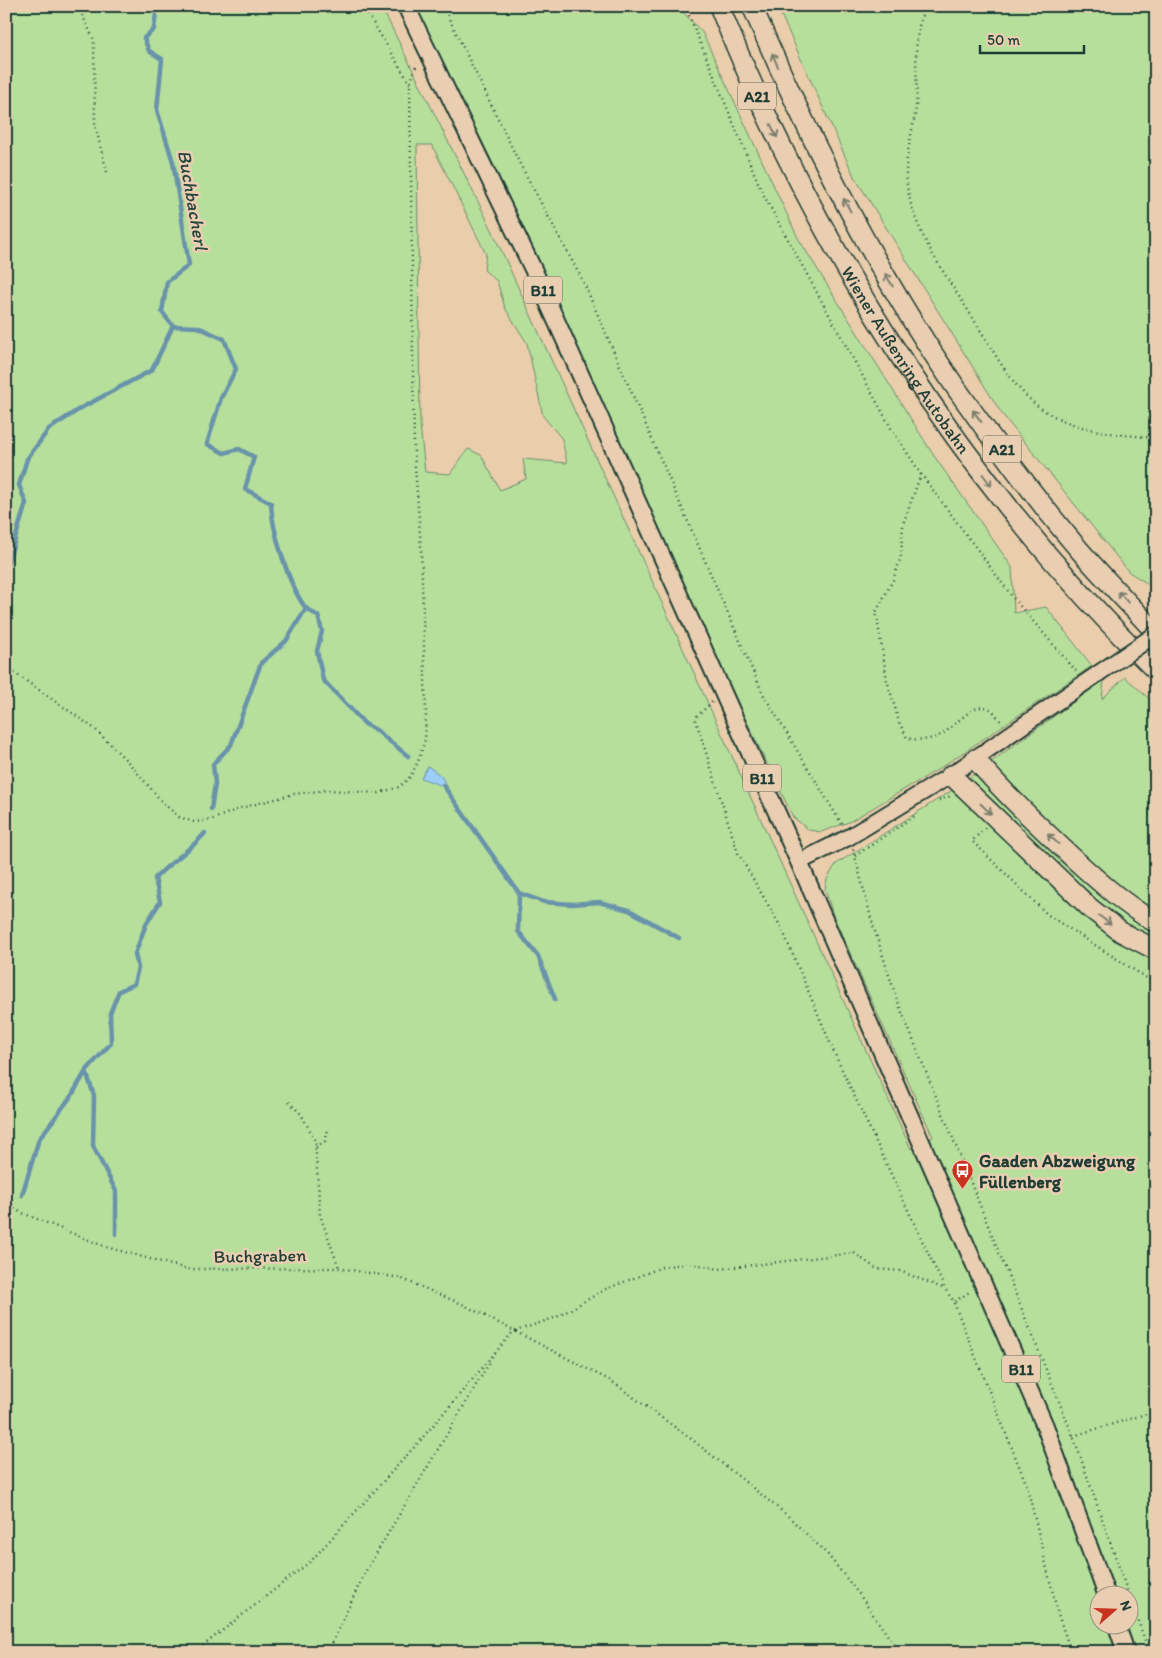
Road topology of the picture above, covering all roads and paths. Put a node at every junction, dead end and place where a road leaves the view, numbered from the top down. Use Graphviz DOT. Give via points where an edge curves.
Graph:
graph roads {
  1 [pos="78,6"];
  2 [pos="363,6"];
  3 [pos="406,6"];
  4 [pos="443,6"];
  5 [pos="685,6"];
  6 [pos="719,6"];
  7 [pos="752,6"];
  8 [pos="926,6"];
  9 [pos="429,53"];
  10 [pos="410,84"];
  11 [pos="107,172"];
  12 [pos="1156,438"];
  13 [pos="921,474"];
  14 [pos="1156,634"];
  15 [pos="6,667"];
  16 [pos="1156,671"];
  17 [pos="1086,682"];
  18 [pos="724,694"];
  19 [pos="1010,733"];
  20 [pos="975,759"];
  21 [pos="951,775"];
  22 [pos="935,802"];
  23 [pos="959,802"];
  24 [pos="919,813"];
  25 [pos="989,824"];
  26 [pos="849,837"];
  27 [pos="855,856"];
  28 [pos="800,862"];
  29 [pos="1156,923"];
  30 [pos="1156,950"];
  31 [pos="1156,984"];
  32 [pos="289,1102"];
  33 [pos="328,1130"];
  34 [pos="316,1147"];
  35 [pos="6,1203"];
  36 [pos="339,1268"];
  37 [pos="984,1284"];
  38 [pos="945,1289"];
  39 [pos="954,1302"];
  40 [pos="513,1332"];
  41 [pos="495,1353"];
  42 [pos="1156,1411"];
  43 [pos="1073,1436"];
  44 [pos="1103,1586"];
  45 [pos="1126,1586"];
  46 [pos="1140,1627"];
  47 [pos="1120,1636"];
  48 [pos="195,1652"];
  49 [pos="328,1652"];
  50 [pos="899,1652"];
  51 [pos="1071,1652"];
  52 [pos="1126,1652"];
  53 [pos="1149,1652"];
  1 -- 11 [label="path" via="94,40 95,125"];
  2 -- 10 [label="path"];
  3 -- 9 [label="main road, B11"];
  4 -- 26 [label="path" via="520,164 583,281 763,694"];
  5 -- 13 [label="path" via="762,192 891,428"];
  6 -- 16 [label="highway, Wiener Außenring Autobahn / A21, one-way" via="799,183 847,269 927,399 1056,568"];
  14 -- 7 [label="highway, Wiener Außenring Autobahn / A21, one-way" via="1081,552 954,384 839,190 792,99"];
  8 -- 12 [label="path" via="916,41 916,108 907,178 917,219 930,249 1004,368 1035,404 1084,429"];
  9 -- 10 [label="path" via="417,62"];
  9 -- 18 [label="main road, B11" via="533,269"];
  10 -- 15 [label="path" via="414,452 421,548 426,714 424,740 410,777 399,787 386,792 308,792 267,800 211,820 186,821 163,803 129,762 95,729"];
  13 -- 17 [label="path" via="1014,599"];
  13 -- 19 [label="path" via="903,524 901,558 876,612 887,680 899,722 907,738 924,740 943,734 974,709 982,707 990,710"];
  14 -- 17 [label="main road, bridge"];
  17 -- 19 [label="main road"];
  18 -- 28 [label="main road, B11"];
  18 -- 38 [label="path" via="695,718 738,853 782,930 837,1059"];
  19 -- 20 [label="main road"];
  20 -- 21 [label="main road"];
  29 -- 20 [label="highway, one-way" via="1124,902 1082,866 1002,790"];
  21 -- 26 [label="main road"];
  21 -- 30 [label="highway, one-way" via="1090,908 1121,932"];
  22 -- 23 [label="path" via="951,796"];
  24 -- 27 [label="path"];
  25 -- 31 [label="path" via="972,841 1048,915"];
  26 -- 27 [label="path"];
  26 -- 28 [label="main road"];
  27 -- 43 [label="path" via="897,1000"];
  28 -- 37 [label="main road, B11"];
  32 -- 34 [label="path" via="301,1114"];
  33 -- 34 [label="path" via="325,1141"];
  34 -- 36 [label="path" via="320,1215"];
  35 -- 36 [label="path, Buchgraben" via="20,1212 106,1246 187,1269"];
  36 -- 40 [label="path, Buchgraben" via="400,1278 462,1304"];
  37 -- 39 [label="path"];
  37 -- 44 [label="main road, B11" via="1045,1426"];
  38 -- 39 [label="path"];
  38 -- 40 [label="path" via="900,1271 877,1269 854,1253 719,1268 690,1263 662,1267 606,1289 557,1317"];
  39 -- 51 [label="path" via="1027,1486 1058,1614"];
  40 -- 41 [label="path"];
  40 -- 50 [label="path, Buchgraben" via="611,1381 694,1441 788,1516 828,1555"];
  41 -- 48 [label="path" via="311,1561"];
  41 -- 49 [label="path" via="364,1574"];
  42 -- 43 [label="path"];
  43 -- 45 [label="path"];
  46 -- 53 [label="path"];
  47 -- 52 [label="main road"];
}
